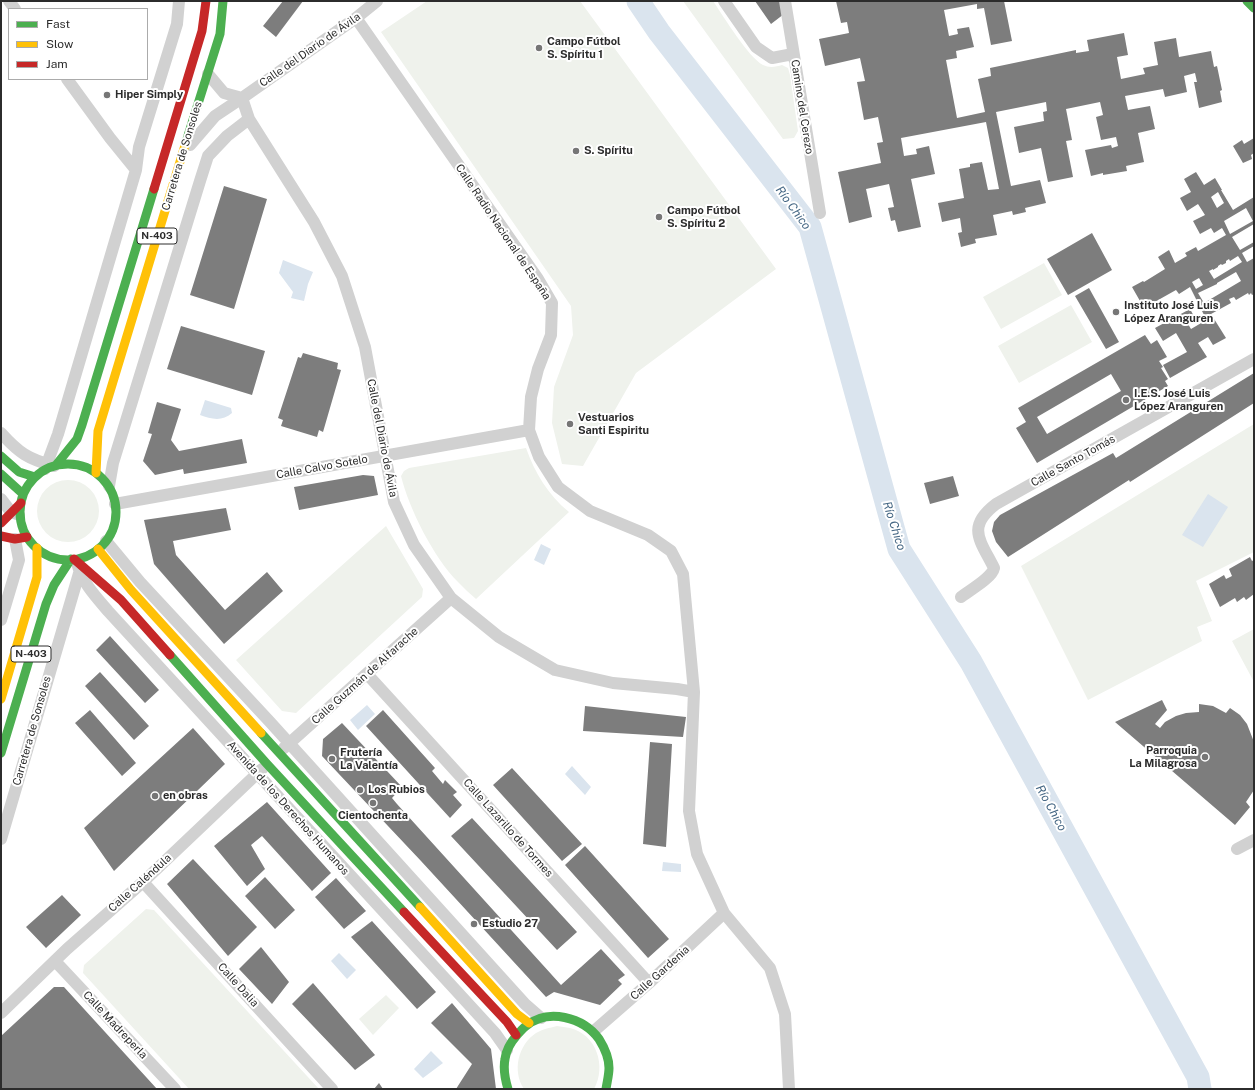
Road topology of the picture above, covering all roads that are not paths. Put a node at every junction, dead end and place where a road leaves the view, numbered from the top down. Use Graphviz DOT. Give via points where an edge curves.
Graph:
graph roads {
  1 [pos="179,1"];
  2 [pos="206,1"];
  3 [pos="222,1"];
  4 [pos="377,1"];
  5 [pos="724,1"];
  6 [pos="786,1"];
  7 [pos="1246,1"];
  8 [pos="1254,8"];
  9 [pos="356,18"];
  10 [pos="793,54"];
  11 [pos="208,74"];
  12 [pos="68,80"];
  13 [pos="242,98"];
  14 [pos="249,119"];
  15 [pos="181,156"];
  16 [pos="136,170"];
  17 [pos="820,213"];
  18 [pos="1254,359"];
  19 [pos="529,430"];
  20 [pos="1,433"];
  21 [pos="51,451"];
  22 [pos="1,456"];
  23 [pos="384,456"];
  24 [pos="33,460"];
  25 [pos="50,466"];
  26 [pos="96,473"];
  27 [pos="1,474"];
  28 [pos="35,477"];
  29 [pos="108,486"];
  30 [pos="23,494"];
  31 [pos="1,499"];
  32 [pos="115,504"];
  33 [pos="16,514"];
  34 [pos="1,523"];
  35 [pos="1,536"];
  36 [pos="28,542"];
  37 [pos="102,545"];
  38 [pos="19,560"];
  39 [pos="77,563"];
  40 [pos="101,582"];
  41 [pos="88,588"];
  42 [pos="961,597"];
  43 [pos="451,598"];
  44 [pos="71,600"];
  45 [pos="1,620"];
  46 [pos="367,674"];
  47 [pos="694,692"];
  48 [pos="1,699"];
  49 [pos="290,744"];
  50 [pos="1,753"];
  51 [pos="279,753"];
  52 [pos="267,764"];
  53 [pos="257,774"];
  54 [pos="1,839"];
  55 [pos="1254,840"];
  56 [pos="1237,849"];
  57 [pos="143,882"];
  58 [pos="724,913"];
  59 [pos="55,961"];
  60 [pos="649,983"];
  61 [pos="1,1013"];
  62 [pos="541,1018"];
  63 [pos="530,1023"];
  64 [pos="594,1031"];
  65 [pos="516,1035"];
  66 [pos="507,1050"];
  67 [pos="175,1089"];
  68 [pos="332,1089"];
  69 [pos="508,1089"];
  70 [pos="607,1089"];
  71 [pos="789,1089"];
  1 -- 16 [label="street" via="177,24 139,147"];
  2 -- 25 [label="main road, Carretera de Sonsoles / N-403" via="202,31 82,425 77,439"];
  3 -- 11 [label="main road, Carretera de Sonsoles / N-403" via="220,34"];
  4 -- 9 [label="street, Calle del Diario de Ávila"];
  5 -- 10 [label="street" via="756,47 772,58"];
  6 -- 10 [label="street, Camino del Cerezo"];
  7 -- 8 [label="main road"];
  9 -- 13 [label="street, Calle del Diario de Ávila"];
  9 -- 19 [label="street, Calle Radio Nacional de España" via="534,273 552,303 552,335 530,397"];
  10 -- 17 [label="street, Camino del Cerezo"];
  11 -- 13 [label="street" via="224,93"];
  11 -- 15 [label="main road, Carretera de Sonsoles / N-403"];
  12 -- 16 [label="street"];
  13 -- 14 [label="street, Calle del Diario de Ávila"];
  13 -- 15 [label="street, Calle del Diario de Ávila" via="215,116"];
  14 -- 23 [label="street, Calle del Diario de Ávila" via="314,222 342,276 365,347"];
  14 -- 29 [label="street" via="227,136 208,156"];
  15 -- 26 [label="main road, Carretera de Sonsoles / N-403" via="98,431"];
  16 -- 21 [label="street"];
  18 -- 42 [label="street, Calle Santo Tomás" via="988,510 979,524 978,536 994,568 993,572"];
  19 -- 23 [label="street, Calle Calvo Sotelo"];
  19 -- 47 [label="street, Calle Radio Nacional de España" via="539,457 558,487 590,511 648,535 671,551 682,574"];
  20 -- 24 [label="street" via="14,447"];
  21 -- 24 [label="street"];
  21 -- 25 [label="street"];
  22 -- 28 [label="main road" via="19,472"];
  23 -- 32 [label="street, Calle Calvo Sotelo"];
  23 -- 43 [label="street, Calle del Diario de Ávila" via="394,502 410,538"];
  24 -- 25 [label="street"];
  25 -- 26 [label="main road" via="83,466"];
  25 -- 28 [label="main road, N-403"];
  26 -- 29 [label="main road"];
  27 -- 30 [label="main road"];
  28 -- 30 [label="main road, N-403"];
  29 -- 32 [label="main road"];
  30 -- 33 [label="main road, N-403"];
  31 -- 33 [label="street"];
  32 -- 37 [label="main road" via="112,530"];
  33 -- 34 [label="main road"];
  33 -- 36 [label="main road, N-403"];
  35 -- 36 [label="main road"];
  36 -- 38 [label="street"];
  36 -- 38 [label="street"];
  36 -- 39 [label="main road" via="47,555"];
  36 -- 48 [label="main road, N-403" via="37,577"];
  37 -- 39 [label="main road, N-403"];
  37 -- 49 [label="street" via="140,582"];
  37 -- 51 [label="main road" via="131,590"];
  38 -- 45 [label="street"];
  39 -- 40 [label="main road, Avenida de los Derechos Humanos"];
  39 -- 41 [label="street, Avenida de los Derechos Humanos"];
  39 -- 44 [label="street, Carretera de Sonsoles"];
  39 -- 50 [label="main road, Carretera de Sonsoles / N-403" via="54,585 46,604"];
  40 -- 41 [label="street"];
  40 -- 52 [label="main road, Avenida de los Derechos Humanos" via="126,606"];
  41 -- 44 [label="street"];
  41 -- 53 [label="street, Avenida de los Derechos Humanos"];
  43 -- 46 [label="street, Calle Guzmán de Alfarache"];
  43 -- 47 [label="street, Calle del Diario de Ávila" via="499,637 555,670 613,683"];
  44 -- 54 [label="street, Carretera de Sonsoles"];
  46 -- 49 [label="street, Calle Guzmán de Alfarache"];
  46 -- 60 [label="street, Calle Lazarillo de Tormes"];
  47 -- 58 [label="street, Calle Radio Nacional de España" via="689,811 697,854"];
  49 -- 51 [label="street, Calle Guzmán de Alfarache"];
  49 -- 62 [label="street" via="525,1004"];
  51 -- 52 [label="street, Calle Caléndula"];
  51 -- 63 [label="main road" via="517,1014"];
  52 -- 53 [label="street, Calle Caléndula"];
  52 -- 65 [label="main road, Avenida de los Derechos Humanos" via="507,1022"];
  53 -- 57 [label="street, Calle Caléndula"];
  53 -- 66 [label="street, Avenida de los Derechos Humanos" via="495,1033"];
  55 -- 56 [label="street"];
  57 -- 59 [label="street, Calle Caléndula"];
  57 -- 68 [label="street, Calle Dalia"];
  58 -- 60 [label="street, Calle Gardenia"];
  58 -- 71 [label="street, Calle Radio Nacional de España" via="770,968 785,1014"];
  59 -- 61 [label="street, Calle Caléndula"];
  59 -- 67 [label="street, Calle Madreperla"];
  60 -- 64 [label="street, Calle Gardenia"];
  62 -- 63 [label="main road"];
  62 -- 64 [label="main road" via="570,1017 583,1022"];
  63 -- 65 [label="main road"];
  64 -- 70 [label="main road" via="604,1043 609,1058"];
  65 -- 66 [label="main road"];
  66 -- 69 [label="main road" via="504,1078"];
}
